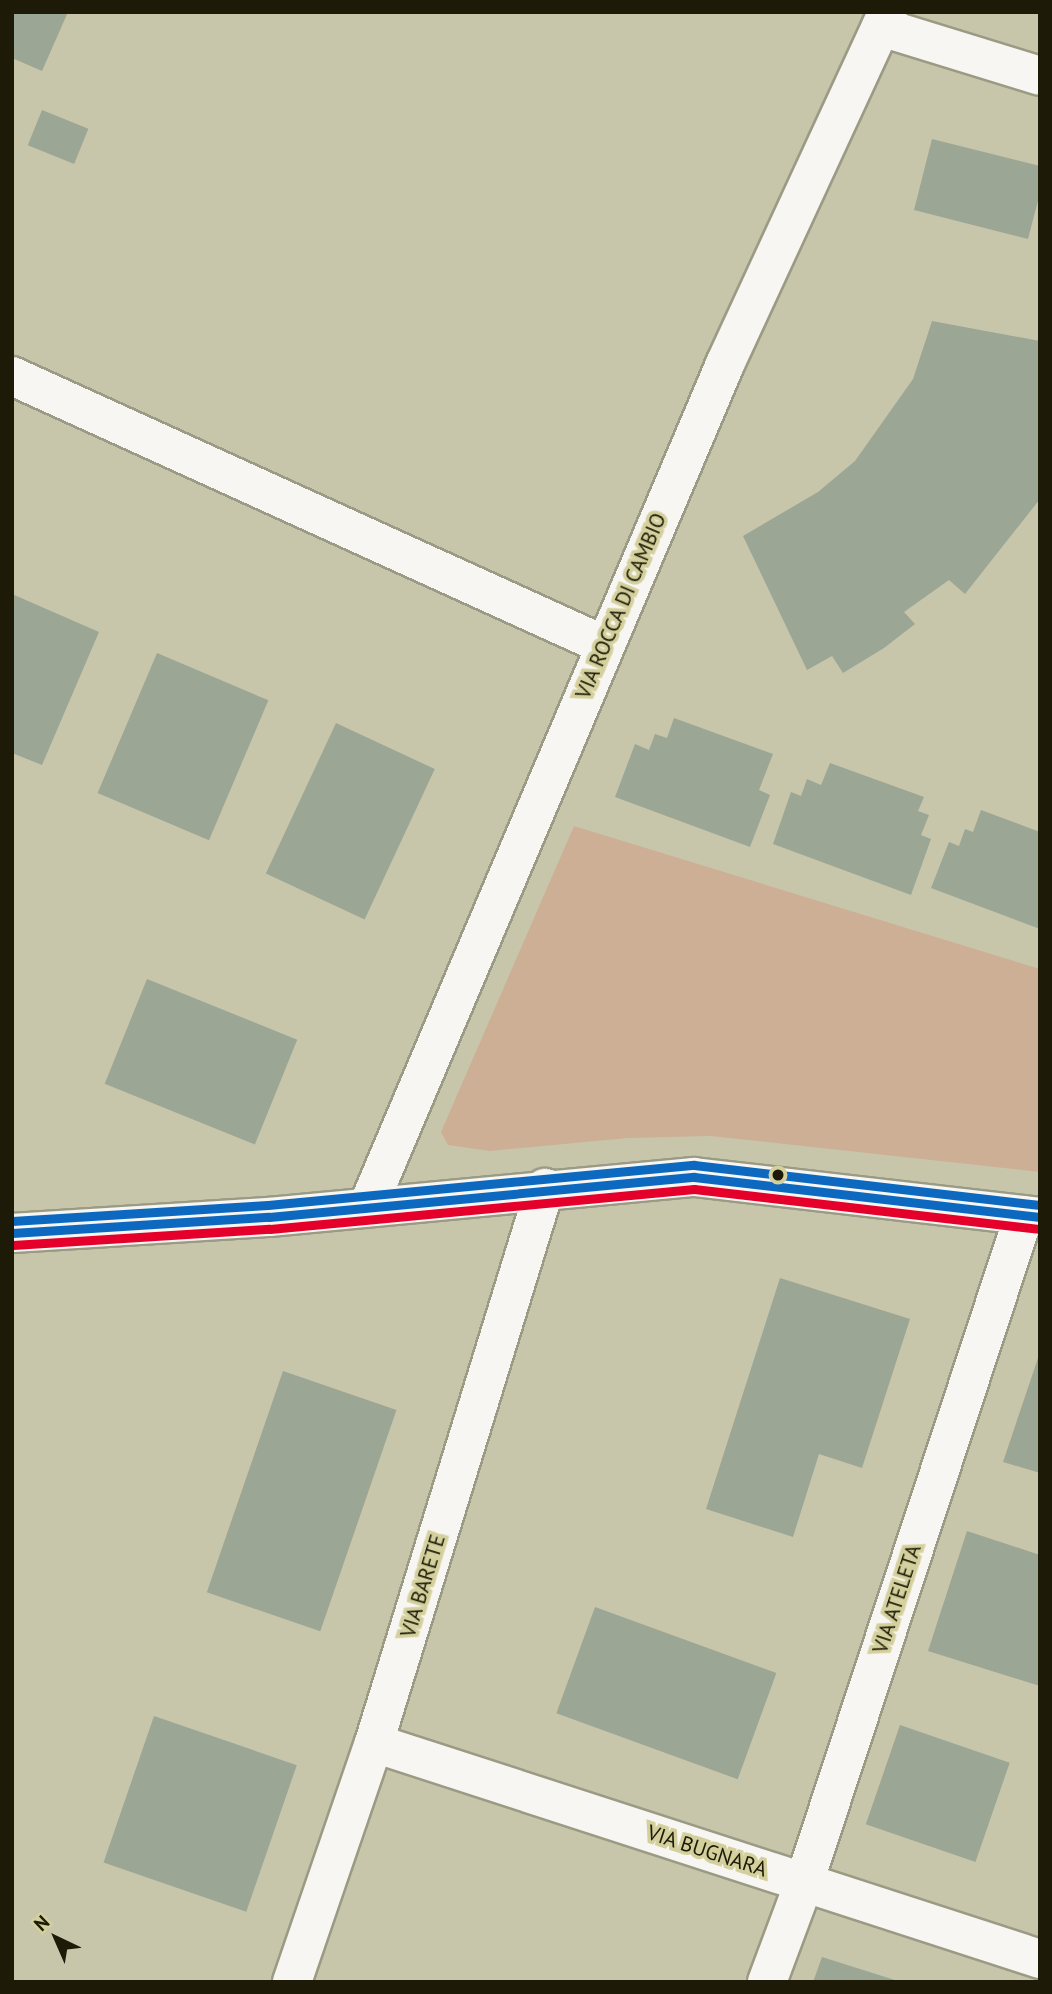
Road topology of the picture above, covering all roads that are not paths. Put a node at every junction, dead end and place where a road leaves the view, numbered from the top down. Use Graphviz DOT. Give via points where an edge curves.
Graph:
graph roads {
  1 [pos="885,20"];
  2 [pos="1040,76"];
  3 [pos="15,383"];
  4 [pos="604,645"];
  5 [pos="545,1188"];
  6 [pos="368,1206"];
  7 [pos="1032,1217"];
  8 [pos="12,1233"];
  9 [pos="374,1743"];
  10 [pos="804,1882"];
  11 [pos="1040,1959"];
  12 [pos="292,1982"];
  13 [pos="767,1982"];
  1 -- 2 [label="street"];
  1 -- 4 [label="street, VIA ROCCA DI CAMBIO" via="725,364"];
  3 -- 4 [label="street"];
  4 -- 6 [label="street, VIA ROCCA DI CAMBIO"];
  5 -- 6 [label="street"];
  5 -- 7 [label="street" via="671,1177 740,1179"];
  5 -- 9 [label="street, VIA BARETE"];
  6 -- 8 [label="street"];
  7 -- 10 [label="street, VIA ATELETA"];
  9 -- 10 [label="street, VIA BUGNARA"];
  9 -- 12 [label="street, VIA BARETE"];
  10 -- 11 [label="street, VIA BUGNARA"];
  10 -- 13 [label="street, VIA ATELETA"];
}
